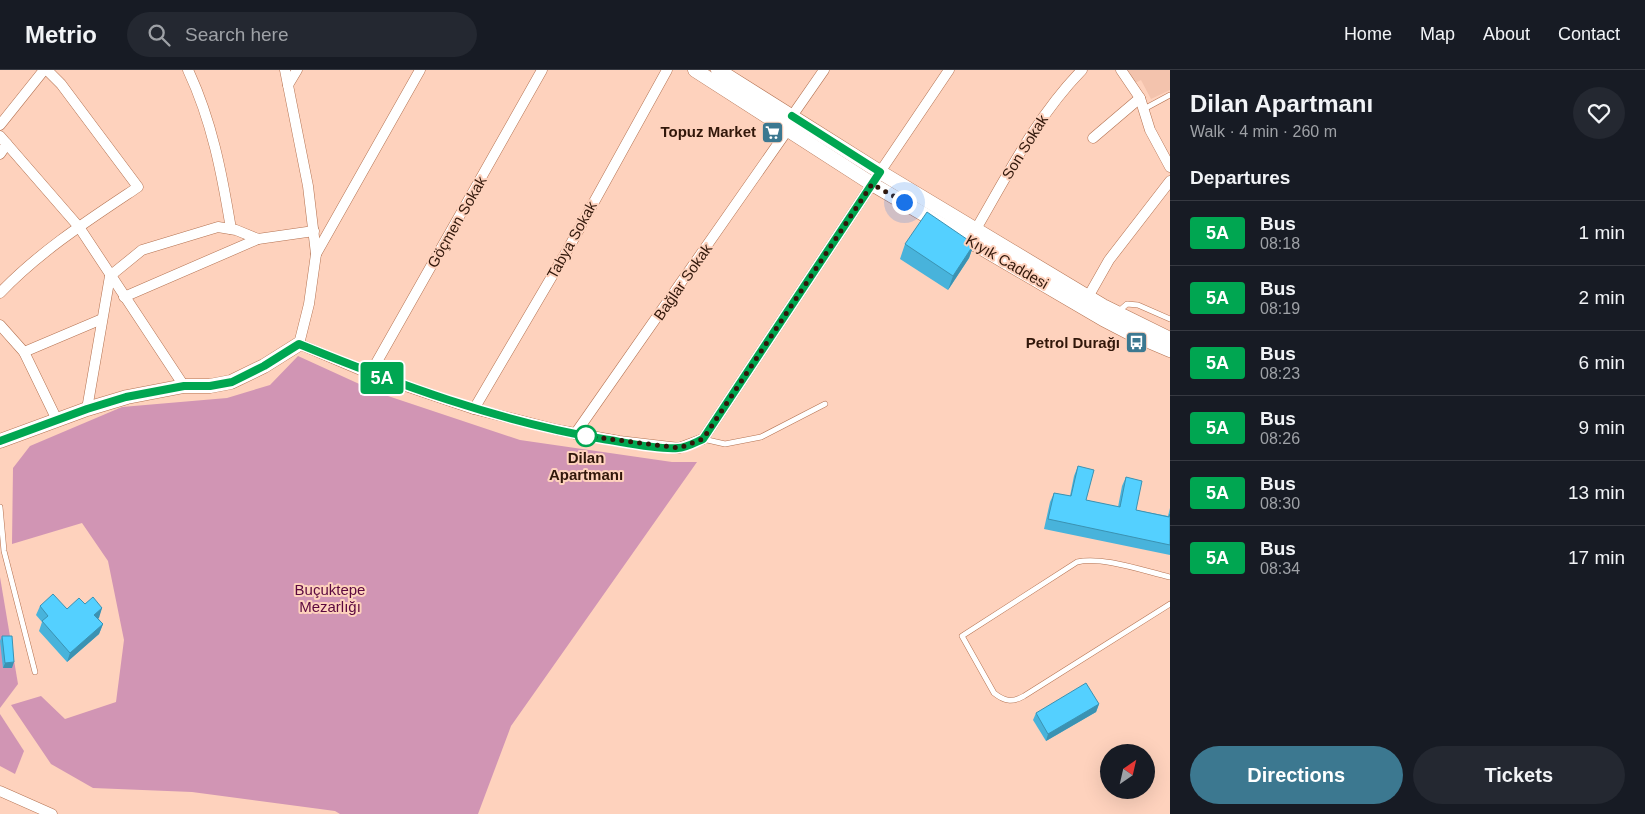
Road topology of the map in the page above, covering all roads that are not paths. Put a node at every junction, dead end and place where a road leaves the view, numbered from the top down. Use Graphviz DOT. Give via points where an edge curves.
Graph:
graph roads {
  1 [pos="46,70"];
  2 [pos="188,70"];
  3 [pos="286,70"];
  4 [pos="297,70"];
  5 [pos="420,70"];
  6 [pos="542,70"];
  7 [pos="667,70"];
  8 [pos="695,70"];
  9 [pos="718,70"];
  10 [pos="824,70"];
  11 [pos="949,70"];
  12 [pos="1082,70"];
  13 [pos="1120,70"];
  14 [pos="288,85"];
  15 [pos="1170,95"];
  16 [pos="1140,98"];
  17 [pos="1143,109"];
  18 [pos="791,122"];
  19 [pos="0,125"];
  20 [pos="1093,138"];
  21 [pos="3,140"];
  22 [pos="0,154"];
  23 [pos="1170,167"];
  24 [pos="876,178"];
  25 [pos="1170,181"];
  26 [pos="79,227"];
  27 [pos="231,229"];
  28 [pos="976,229"];
  29 [pos="314,231"];
  30 [pos="258,239"];
  31 [pos="316,254"];
  32 [pos="110,276"];
  33 [pos="0,293"];
  34 [pos="1088,297"];
  35 [pos="124,298"];
  36 [pos="1116,313"];
  37 [pos="102,319"];
  38 [pos="1170,319"];
  39 [pos="0,325"];
  40 [pos="1170,339"];
  41 [pos="299,344"];
  42 [pos="1170,350"];
  43 [pos="24,352"];
  44 [pos="370,374"];
  45 [pos="184,386"];
  46 [pos="825,404"];
  47 [pos="87,409"];
  48 [pos="474,409"];
  49 [pos="57,420"];
  50 [pos="575,434"];
  51 [pos="703,439"];
  52 [pos="0,441"];
  53 [pos="0,507"];
  54 [pos="1170,577"];
  55 [pos="1170,604"];
  56 [pos="35,672"];
  57 [pos="0,791"];
  58 [pos="52,814"];
  1 -- 19 [label="street"];
  1 -- 26 [label="street" via="61,84 138,187"];
  2 -- 27 [label="street" via="200,96 220,162"];
  3 -- 14 [label="street"];
  4 -- 14 [label="street"];
  5 -- 31 [label="street"];
  6 -- 44 [label="street, Göçmen Sokak"];
  7 -- 48 [label="street, Tabya Sokak" via="568,249"];
  8 -- 18 [label="main road, Kıyık Caddesi"];
  9 -- 18 [label="main road, Kıyık Caddesi"];
  10 -- 18 [label="street, Bağlar Sokak"];
  11 -- 24 [label="street"];
  12 -- 28 [label="street, Son Sokak" via="1038,124"];
  13 -- 16 [label="street"];
  14 -- 29 [label="street"];
  15 -- 17 [label="lane"];
  16 -- 17 [label="street"];
  16 -- 20 [label="street"];
  17 -- 23 [label="street" via="1150,130"];
  18 -- 24 [label="main road, Kıyık Caddesi"];
  18 -- 50 [label="street, Bağlar Sokak"];
  21 -- 22 [label="street"];
  21 -- 26 [label="street"];
  24 -- 28 [label="main road, Kıyık Caddesi"];
  24 -- 42 [label="main road, Kıyık Caddesi" via="1103,319"];
  24 -- 51 [label="street"];
  25 -- 34 [label="street" via="1109,260"];
  26 -- 32 [label="street"];
  26 -- 33 [label="street" via="17,275"];
  27 -- 30 [label="street"];
  27 -- 32 [label="street" via="218,227 142,250"];
  28 -- 34 [label="main road, Kıyık Caddesi"];
  29 -- 30 [label="street"];
  29 -- 31 [label="street"];
  30 -- 35 [label="street"];
  31 -- 41 [label="street"];
  32 -- 35 [label="street"];
  32 -- 37 [label="street"];
  34 -- 36 [label="main road, Kıyık Caddesi"];
  35 -- 45 [label="street"];
  36 -- 38 [label="lane" via="1127,304 1138,305"];
  36 -- 40 [label="main road, Kıyık Caddesi"];
  37 -- 43 [label="street"];
  37 -- 47 [label="street"];
  39 -- 43 [label="street"];
  41 -- 44 [label="street"];
  41 -- 45 [label="main road" via="232,382"];
  43 -- 49 [label="street"];
  44 -- 48 [label="street"];
  45 -- 47 [label="main road" via="126,397"];
  46 -- 51 [label="lane" via="761,437 725,444"];
  47 -- 49 [label="main road"];
  48 -- 50 [label="street"];
  49 -- 52 [label="main road"];
  50 -- 51 [label="street" via="679,448"];
  53 -- 56 [label="lane" via="4,551"];
  54 -- 55 [label="lane" via="1086,560 1077,562 962,636 994,693 1011,701 1024,696"];
  57 -- 58 [label="street"];
}
